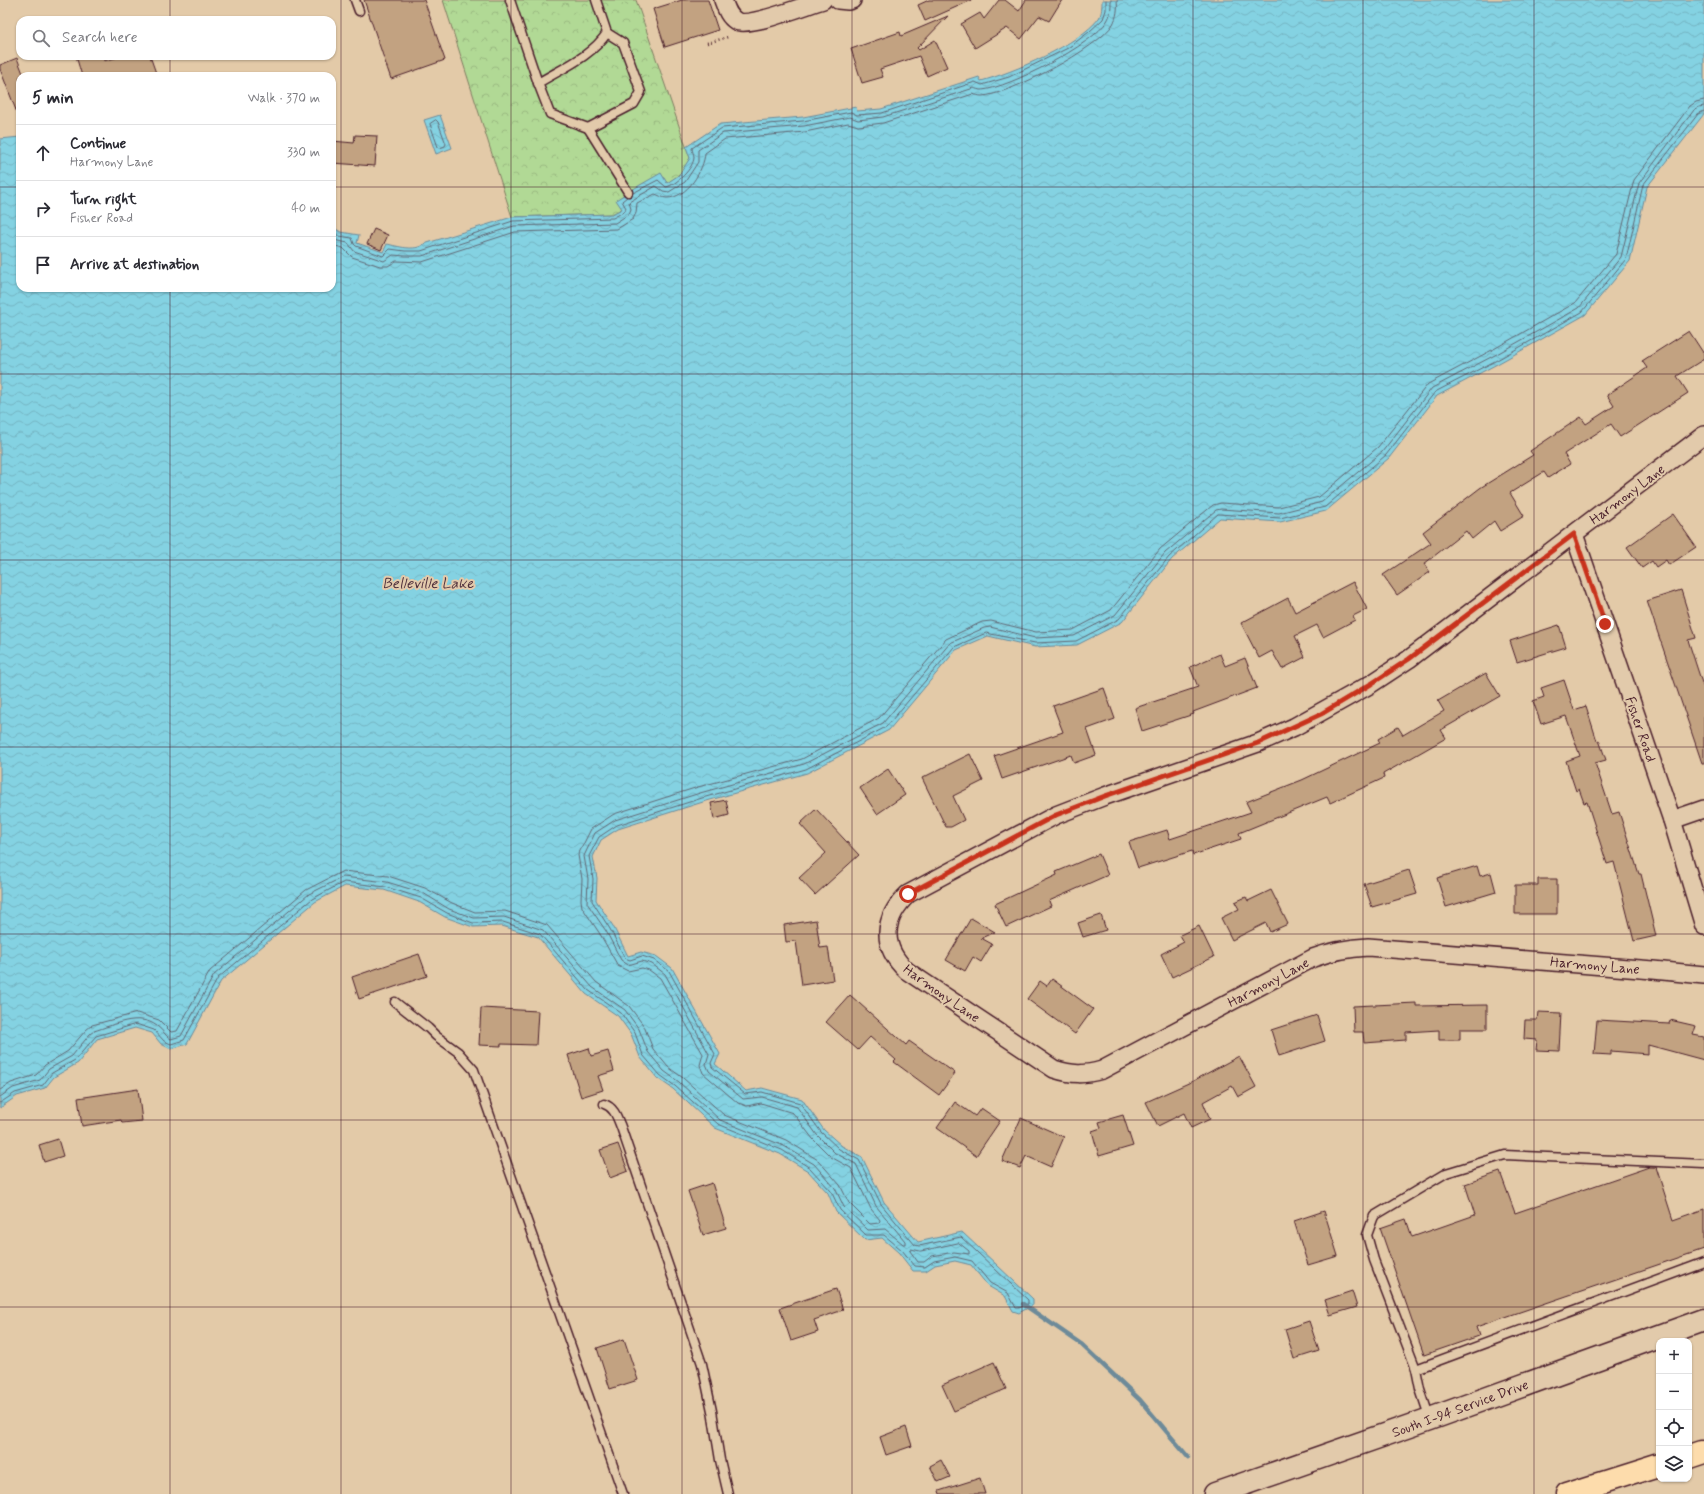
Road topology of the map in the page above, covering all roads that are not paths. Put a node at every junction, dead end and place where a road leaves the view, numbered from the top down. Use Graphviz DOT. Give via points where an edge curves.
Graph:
graph roads {
  1 [pos="355,0"];
  2 [pos="510,0"];
  3 [pos="596,0"];
  4 [pos="723,0"];
  5 [pos="823,0"];
  6 [pos="838,0"];
  7 [pos="852,0"];
  8 [pos="359,12"];
  9 [pos="607,32"];
  10 [pos="538,83"];
  11 [pos="588,128"];
  12 [pos="628,192"];
  13 [pos="1704,435"];
  14 [pos="1574,534"];
  15 [pos="1704,809"];
  16 [pos="1672,820"];
  17 [pos="1704,926"];
  18 [pos="1704,975"];
  19 [pos="395,1002"];
  20 [pos="604,1104"];
  21 [pos="1704,1164"];
  22 [pos="1704,1262"];
  23 [pos="1704,1320"];
  24 [pos="1416,1369"];
  25 [pos="1430,1419"];
  26 [pos="1704,1451"];
  27 [pos="1692,1455"];
  28 [pos="1656,1466"];
  29 [pos="623,1494"];
  30 [pos="728,1494"];
  31 [pos="1215,1494"];
  32 [pos="1567,1494"];
  1 -- 8 [label="lane"];
  2 -- 10 [label="lane"];
  3 -- 9 [label="lane"];
  4 -- 5 [label="street" via="730,16 740,22 759,21"];
  6 -- 7 [label="street"];
  9 -- 10 [label="lane" via="601,42"];
  9 -- 11 [label="lane" via="623,43 641,92 634,104"];
  10 -- 11 [label="lane" via="550,114"];
  11 -- 12 [label="lane"];
  13 -- 14 [label="street, Harmony Lane"];
  14 -- 16 [label="street, Fisher Road"];
  14 -- 18 [label="street, Harmony Lane" via="1409,659 1321,714 1258,743 1056,815 908,894 897,904 890,920 888,935 891,949 900,965 918,980 1054,1069 1076,1074 1102,1070 1313,958 1347,948 1384,948"];
  15 -- 16 [label="street"];
  16 -- 17 [label="street, Fisher Road"];
  19 -- 29 [label="lane" via="458,1052 474,1070"];
  20 -- 30 [label="lane" via="613,1110 621,1126 702,1364"];
  21 -- 24 [label="lane" via="1505,1155 1446,1173 1374,1216 1367,1235 1374,1260"];
  22 -- 24 [label="lane"];
  23 -- 25 [label="street, South I-94 Service Drive"];
  24 -- 25 [label="lane"];
  25 -- 31 [label="street, South I-94 Service Drive"];
  26 -- 27 [label="highway"];
  28 -- 32 [label="highway"];
}
